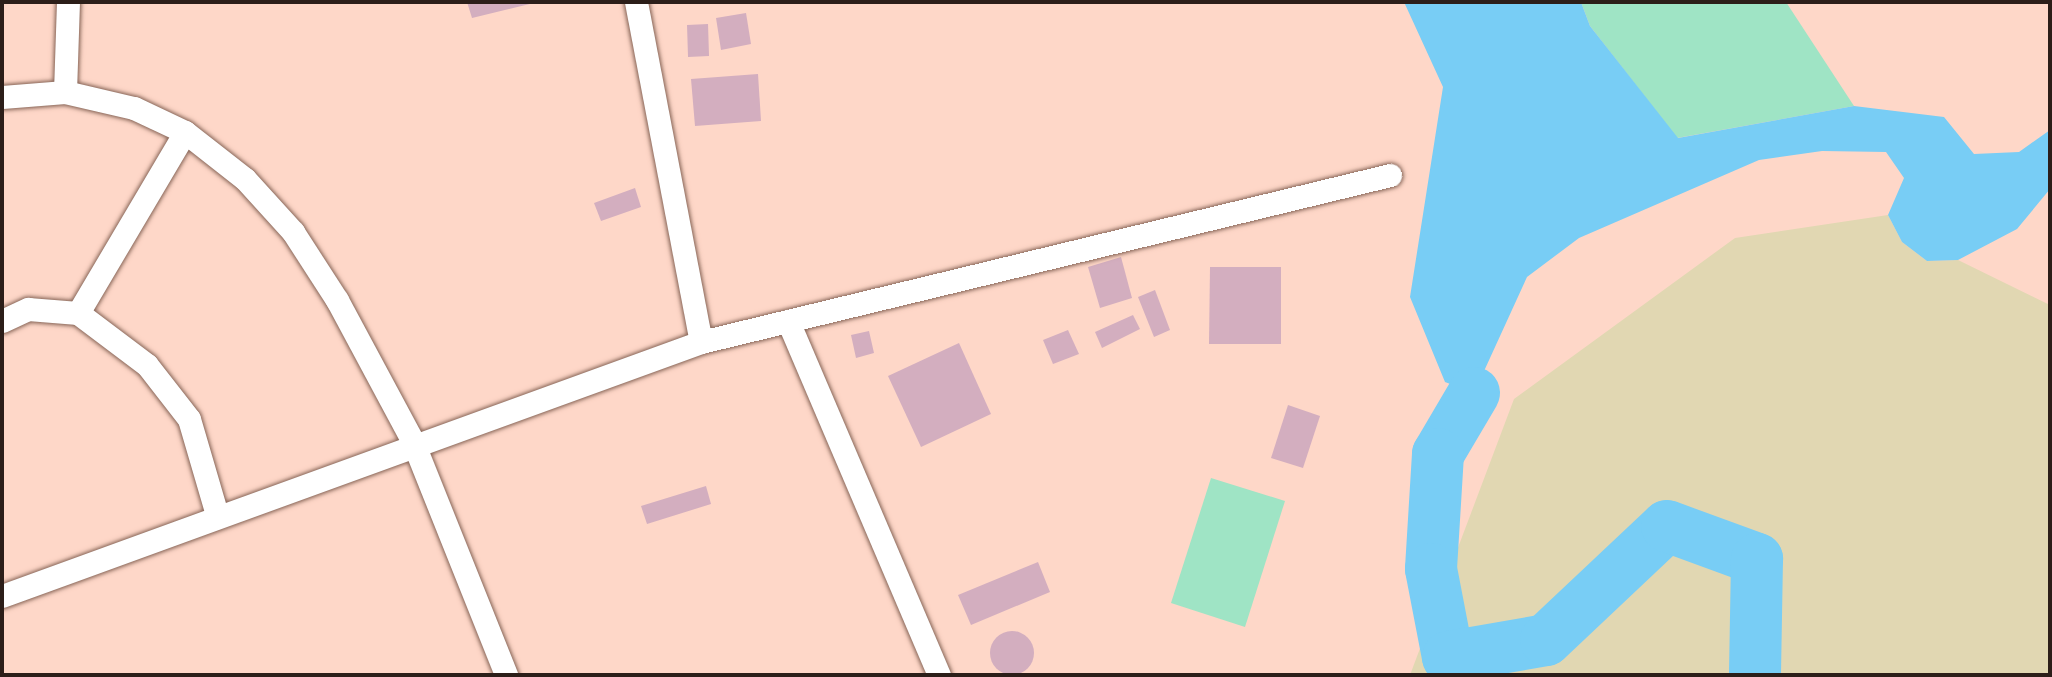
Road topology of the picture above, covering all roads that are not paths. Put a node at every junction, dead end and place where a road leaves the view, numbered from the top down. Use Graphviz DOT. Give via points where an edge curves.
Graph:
graph roads {
  1 [pos="68,2"];
  2 [pos="636,2"];
  3 [pos="65,92"];
  4 [pos="2,97"];
  5 [pos="185,132"];
  6 [pos="1390,176"];
  7 [pos="78,313"];
  8 [pos="2,321"];
  9 [pos="788,321"];
  10 [pos="701,342"];
  11 [pos="413,442"];
  12 [pos="217,515"];
  13 [pos="2,596"];
  14 [pos="506,675"];
  15 [pos="939,675"];
  1 -- 3 [label="street"];
  2 -- 10 [label="street"];
  3 -- 4 [label="street"];
  3 -- 5 [label="street" via="134,108"];
  5 -- 7 [label="street"];
  5 -- 11 [label="street" via="246,179 293,232 337,300"];
  6 -- 9 [label="street"];
  7 -- 8 [label="street" via="28,309"];
  7 -- 12 [label="street" via="147,365 189,419"];
  9 -- 10 [label="street"];
  9 -- 15 [label="street"];
  10 -- 11 [label="street"];
  11 -- 12 [label="street"];
  11 -- 14 [label="street"];
  12 -- 13 [label="street"];
}
